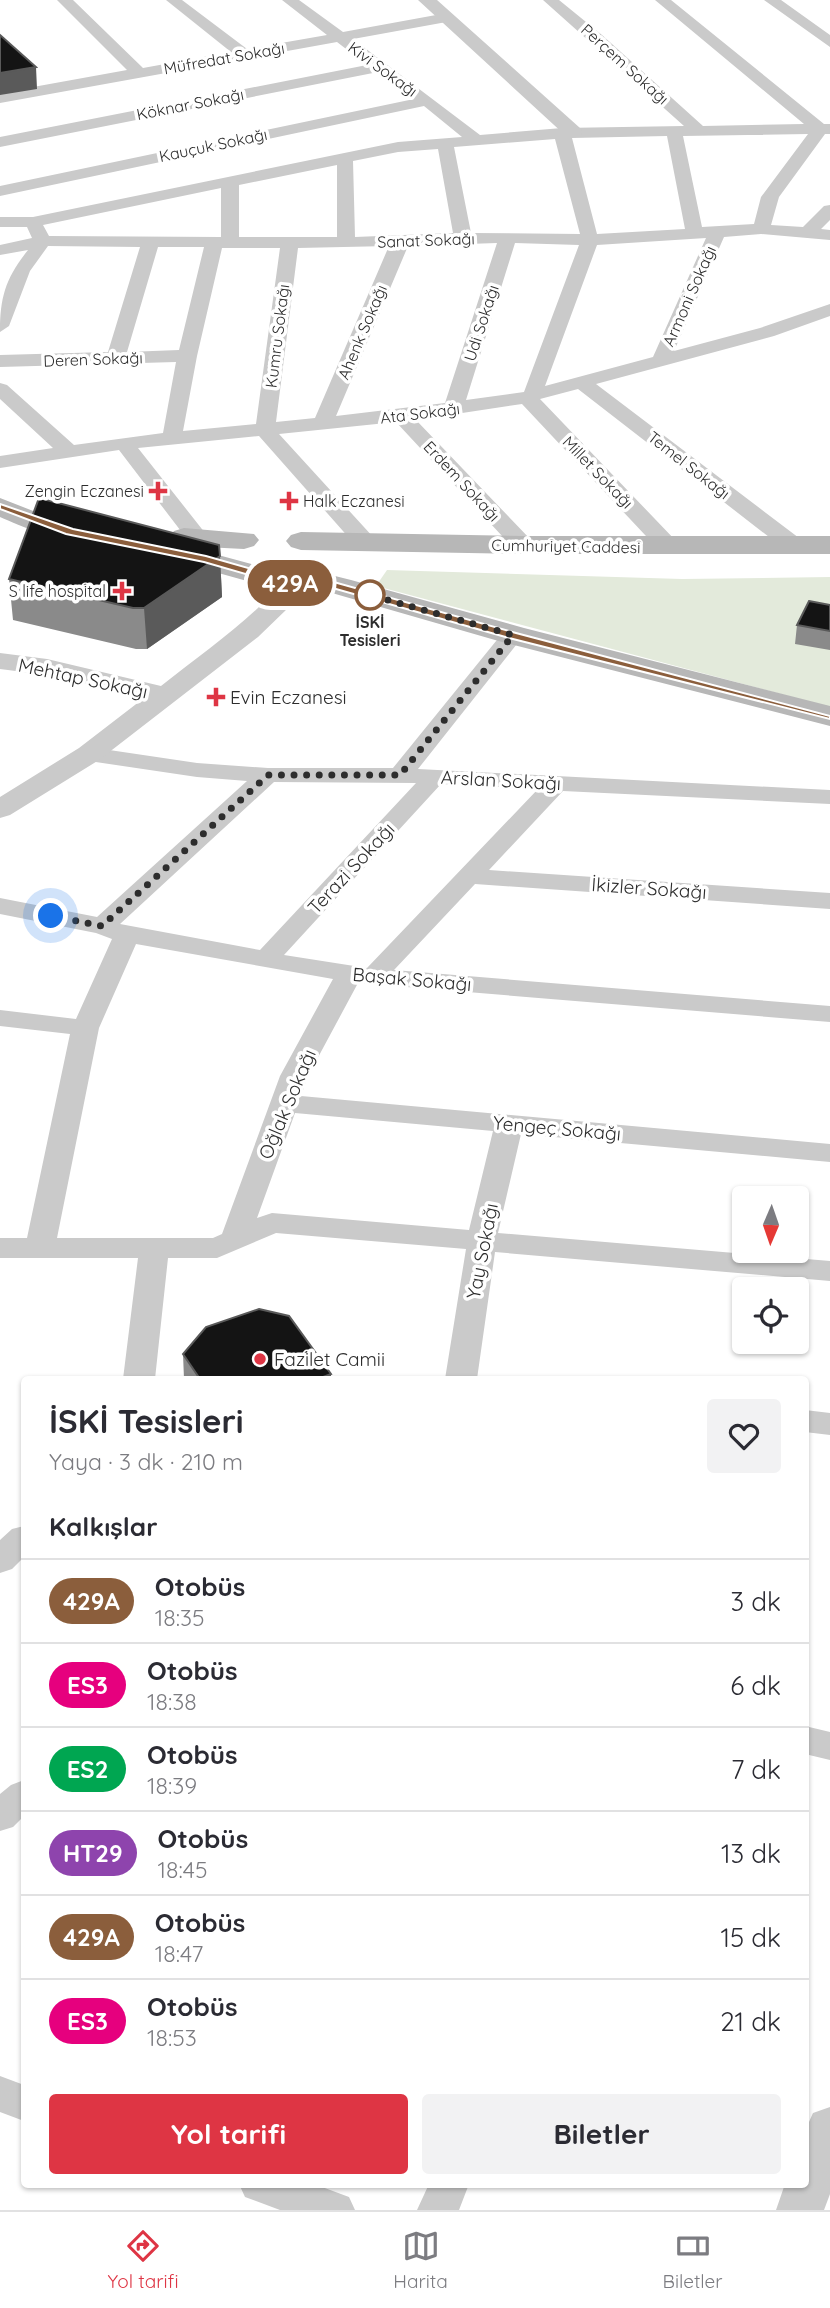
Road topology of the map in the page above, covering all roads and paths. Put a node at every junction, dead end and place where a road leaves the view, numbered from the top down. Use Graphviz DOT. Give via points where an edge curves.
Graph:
graph roads {
  1 [pos="64,0"];
  2 [pos="173,0"];
  3 [pos="289,0"];
  4 [pos="427,0"];
  5 [pos="551,0"];
  6 [pos="662,0"];
  7 [pos="771,0"];
  8 [pos="447,18"];
  9 [pos="338,37"];
  10 [pos="830,42"];
  11 [pos="243,54"];
  12 [pos="380,67"];
  13 [pos="30,72"];
  14 [pos="147,72"];
  15 [pos="50,89"];
  16 [pos="0,98"];
  17 [pos="427,101"];
  18 [pos="196,102"];
  19 [pos="825,129"];
  20 [pos="674,130"];
  21 [pos="698,130"];
  22 [pos="568,132"];
  23 [pos="242,138"];
  24 [pos="476,140"];
  25 [pos="0,142"];
  26 [pos="445,143"];
  27 [pos="345,159"];
  28 [pos="284,171"];
  29 [pos="230,182"];
  30 [pos="0,191"];
  31 [pos="830,210"];
  32 [pos="0,222"];
  33 [pos="33,222"];
  34 [pos="761,229"];
  35 [pos="718,232"];
  36 [pos="807,233"];
  37 [pos="695,234"];
  38 [pos="830,235"];
  39 [pos="508,237"];
  40 [pos="463,239"];
  41 [pos="401,240"];
  42 [pos="590,240"];
  43 [pos="43,241"];
  44 [pos="151,241"];
  45 [pos="222,242"];
  46 [pos="290,242"];
  47 [pos="345,243"];
  48 [pos="0,250"];
  49 [pos="21,271"];
  50 [pos="0,276"];
  51 [pos="830,310"];
  52 [pos="0,326"];
  53 [pos="187,356"];
  54 [pos="116,358"];
  55 [pos="661,360"];
  56 [pos="0,361"];
  57 [pos="583,384"];
  58 [pos="0,389"];
  59 [pos="529,397"];
  60 [pos="453,410"];
  61 [pos="401,416"];
  62 [pos="323,424"];
  63 [pos="265,430"];
  64 [pos="172,438"];
  65 [pos="124,443"];
  66 [pos="69,451"];
  67 [pos="0,462"];
  68 [pos="0,507"];
  69 [pos="107,536"];
  70 [pos="198,538"];
  71 [pos="302,541"];
  72 [pos="366,542"];
  73 [pos="523,545"];
  74 [pos="830,545"];
  75 [pos="669,547"];
  76 [pos="795,547"];
  77 [pos="239,553"];
  78 [pos="830,565"];
  79 [pos="317,576"];
  80 [pos="513,635"];
  81 [pos="0,661"];
  82 [pos="165,695"];
  83 [pos="830,716"];
  84 [pos="89,754"];
  85 [pos="268,775"];
  86 [pos="400,775"];
  87 [pos="435,777"];
  88 [pos="556,783"];
  89 [pos="830,797"];
  90 [pos="0,810"];
  91 [pos="469,876"];
  92 [pos="830,901"];
  93 [pos="0,906"];
  94 [pos="114,930"];
  95 [pos="267,958"];
  96 [pos="361,975"];
  97 [pos="830,1014"];
  98 [pos="0,1018"];
  99 [pos="85,1028"];
  100 [pos="283,1103"];
  101 [pos="509,1124"];
  102 [pos="830,1153"];
  103 [pos="235,1239"];
  104 [pos="482,1239"];
  105 [pos="0,1248"];
  106 [pos="40,1248"];
  107 [pos="154,1248"];
  108 [pos="830,1270"];
  109 [pos="139,1376"];
  110 [pos="460,1376"];
  111 [pos="809,1421"];
  112 [pos="830,1424"];
  113 [pos="0,1532"];
  114 [pos="21,1537"];
  115 [pos="21,1541"];
  116 [pos="0,1560"];
  117 [pos="809,1741"];
  118 [pos="830,1746"];
  119 [pos="21,1798"];
  120 [pos="0,1816"];
  121 [pos="0,2094"];
  122 [pos="21,2102"];
  123 [pos="830,2128"];
  124 [pos="809,2185"];
  125 [pos="271,2188"];
  126 [pos="447,2188"];
  127 [pos="808,2188"];
  128 [pos="334,2210"];
  129 [pos="438,2210"];
  130 [pos="800,2210"];
  1 -- 14 [label="street"];
  2 -- 11 [label="street"];
  3 -- 9 [label="street, Kivi Sokağı"];
  4 -- 8 [label="street"];
  5 -- 21 [label="street, Perçem Sokağı"];
  6 -- 19 [label="street"];
  7 -- 10 [label="street"];
  8 -- 9 [label="street, Müfredat Sokağı"];
  8 -- 22 [label="street"];
  9 -- 11 [label="street, Müfredat Sokağı"];
  9 -- 12 [label="street, Kivi Sokağı"];
  11 -- 14 [label="street, Müfredat Sokağı"];
  12 -- 17 [label="street, Kivi Sokağı"];
  12 -- 18 [label="street, Köknar Sokağı"];
  13 -- 15 [label="street"];
  14 -- 15 [label="street, Müfredat Sokağı"];
  14 -- 18 [label="street"];
  15 -- 16 [label="street, Müfredat Sokağı"];
  17 -- 23 [label="street, Kauçuk Sokağı"];
  17 -- 24 [label="street, Kivi Sokağı"];
  18 -- 23 [label="street"];
  18 -- 25 [label="street, Köknar Sokağı"];
  19 -- 21 [label="street"];
  19 -- 34 [label="street" via="813,150 770,197"];
  20 -- 21 [label="street"];
  20 -- 22 [label="street"];
  20 -- 37 [label="street"];
  22 -- 24 [label="street"];
  22 -- 42 [label="street"];
  23 -- 28 [label="street"];
  23 -- 30 [label="street, Kauçuk Sokağı"];
  24 -- 26 [label="street"];
  26 -- 27 [label="street"];
  26 -- 40 [label="street"];
  27 -- 28 [label="street"];
  27 -- 47 [label="street"];
  28 -- 29 [label="street"];
  29 -- 33 [label="street"];
  29 -- 45 [label="street"];
  31 -- 36 [label="street"];
  32 -- 33 [label="street"];
  33 -- 43 [label="street"];
  34 -- 35 [label="street, Sanat Sokağı"];
  34 -- 36 [label="street, Sanat Sokağı"];
  35 -- 37 [label="street, Sanat Sokağı"];
  35 -- 55 [label="street, Armoni Sokağı"];
  36 -- 38 [label="street, Sanat Sokağı"];
  37 -- 42 [label="street, Sanat Sokağı"];
  39 -- 40 [label="street, Sanat Sokağı"];
  39 -- 42 [label="street, Sanat Sokağı"];
  39 -- 60 [label="street, Udi Sokağı"];
  40 -- 41 [label="street, Sanat Sokağı"];
  41 -- 47 [label="street, Sanat Sokağı"];
  41 -- 62 [label="street, Ahenk Sokağı"];
  42 -- 59 [label="street"];
  43 -- 44 [label="street, Sanat Sokağı"];
  43 -- 48 [label="street, Sanat Sokağı"];
  43 -- 49 [label="street"];
  44 -- 45 [label="street, Sanat Sokağı"];
  44 -- 54 [label="street"];
  45 -- 46 [label="street, Sanat Sokağı"];
  45 -- 53 [label="street"];
  46 -- 47 [label="street, Sanat Sokağı"];
  46 -- 63 [label="street, Kumru Sokağı"];
  49 -- 50 [label="street"];
  49 -- 52 [label="street"];
  51 -- 55 [label="street, Ata Sokağı"];
  53 -- 54 [label="street, Deren Sokağı"];
  53 -- 64 [label="street"];
  54 -- 56 [label="street, Deren Sokağı"];
  55 -- 57 [label="street, Ata Sokağı"];
  57 -- 59 [label="street, Ata Sokağı"];
  57 -- 76 [label="street, Temel Sokağı"];
  58 -- 66 [label="street"];
  59 -- 60 [label="street, Ata Sokağı"];
  59 -- 75 [label="street, Millet Sokağı"];
  60 -- 61 [label="street, Ata Sokağı"];
  61 -- 62 [label="street, Ata Sokağı"];
  61 -- 73 [label="street, Erdem Sokağı"];
  62 -- 63 [label="street, Ata Sokağı"];
  63 -- 64 [label="street, Ata Sokağı"];
  63 -- 72 [label="street"];
  64 -- 65 [label="street, Ata Sokağı"];
  65 -- 66 [label="street, Ata Sokağı"];
  65 -- 70 [label="street"];
  66 -- 67 [label="street, Ata Sokağı"];
  68 -- 69 [label="main road" via="70,532"];
  70 -- 77 [label="main road"];
  70 -- 77 [label="main road" via="144,540"];
  71 -- 72 [label="main road, Cumhuriyet Caddesi"];
  71 -- 77 [label="main road, Cumhuriyet Caddesi" via="272,538"];
  71 -- 79 [label="main road" via="326,552"];
  72 -- 73 [label="main road, Cumhuriyet Caddesi"];
  73 -- 75 [label="main road, Cumhuriyet Caddesi"];
  74 -- 76 [label="main road, Cumhuriyet Caddesi"];
  75 -- 76 [label="main road, Cumhuriyet Caddesi"];
  77 -- 79 [label="main road" via="263,577"];
  78 -- 79 [label="main road, Cumhuriyet Caddesi"];
  79 -- 80 [label="main road"];
  79 -- 82 [label="street"];
  80 -- 83 [label="main road"];
  80 -- 86 [label="street"];
  81 -- 82 [label="street, Mehtap Sokağı" via="47,667"];
  82 -- 84 [label="street"];
  84 -- 85 [label="street, Arslan Sokağı"];
  84 -- 90 [label="street"];
  85 -- 86 [label="street, Arslan Sokağı"];
  85 -- 94 [label="street"];
  86 -- 87 [label="street, Arslan Sokağı"];
  87 -- 88 [label="street, Arslan Sokağı"];
  87 -- 95 [label="street, Terazi Sokağı"];
  88 -- 89 [label="street, Arslan Sokağı"];
  88 -- 91 [label="street, Oğlak Sokağı"];
  91 -- 92 [label="street, İkizler Sokağı"];
  91 -- 96 [label="street, Oğlak Sokağı"];
  93 -- 94 [label="street, Başak Sokağı"];
  94 -- 95 [label="street, Başak Sokağı"];
  94 -- 99 [label="street"];
  95 -- 96 [label="street, Başak Sokağı"];
  96 -- 97 [label="street, Başak Sokağı"];
  96 -- 100 [label="street, Oğlak Sokağı" via="294,1076"];
  98 -- 99 [label="street"];
  99 -- 106 [label="street"];
  100 -- 101 [label="street, Yengeç Sokağı"];
  100 -- 103 [label="street, Oğlak Sokağı"];
  101 -- 102 [label="street, Yengeç Sokağı"];
  101 -- 104 [label="street, Yay Sokağı"];
  103 -- 104 [label="street" via="272,1223"];
  103 -- 107 [label="street" via="217,1248"];
  104 -- 108 [label="street"];
  104 -- 110 [label="street, Yay Sokağı"];
  105 -- 106 [label="street"];
  106 -- 107 [label="street"];
  107 -- 109 [label="street"];
  111 -- 112 [label="street"];
  113 -- 114 [label="street"];
  115 -- 116 [label="street"];
  117 -- 118 [label="street"];
  119 -- 120 [label="street"];
  121 -- 122 [label="street"];
  123 -- 124 [label="street"];
  125 -- 128 [label="street"];
  126 -- 129 [label="street"];
  127 -- 130 [label="street"];
}
